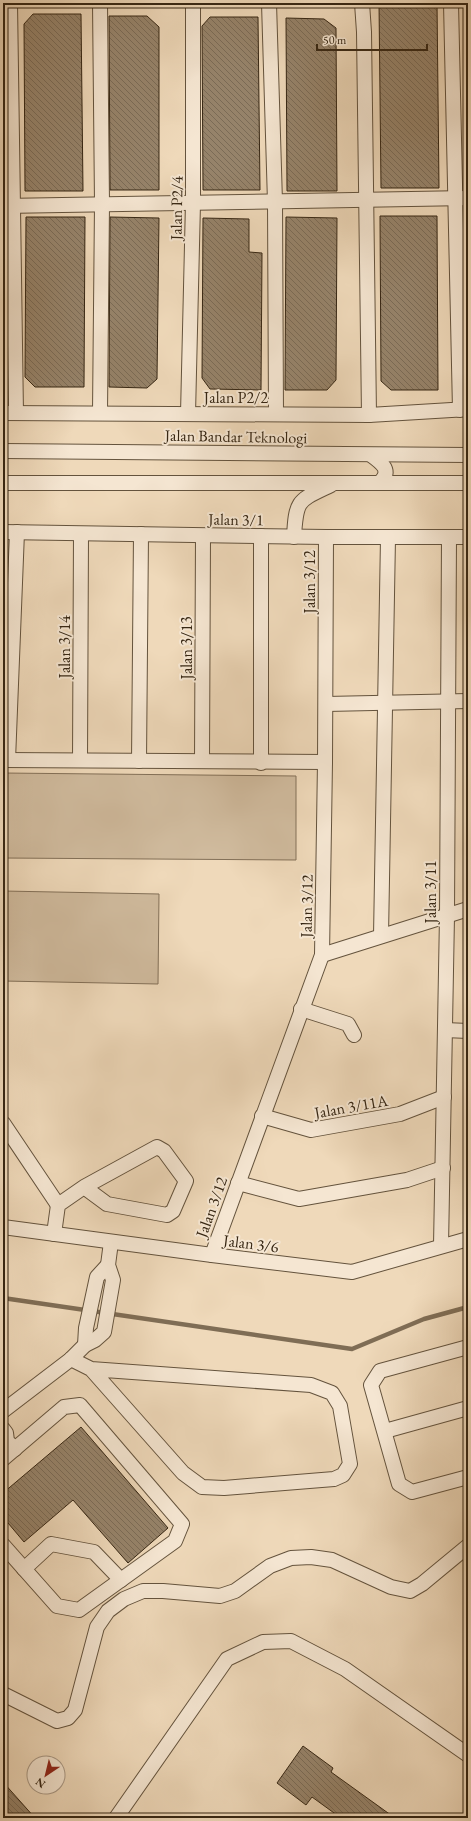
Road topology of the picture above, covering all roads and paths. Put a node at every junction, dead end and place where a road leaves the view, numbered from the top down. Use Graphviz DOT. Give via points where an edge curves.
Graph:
graph roads {
  1 [pos="10,3"];
  2 [pos="100,3"];
  3 [pos="193,3"];
  4 [pos="269,3"];
  5 [pos="451,3"];
  6 [pos="359,4"];
  7 [pos="462,199"];
  8 [pos="365,200"];
  9 [pos="274,202"];
  10 [pos="193,203"];
  11 [pos="102,204"];
  12 [pos="8,206"];
  13 [pos="464,409"];
  14 [pos="10,413"];
  15 [pos="100,413"];
  16 [pos="188,414"];
  17 [pos="276,414"];
  18 [pos="369,415"];
  19 [pos="3,451"];
  20 [pos="371,455"];
  21 [pos="468,455"];
  22 [pos="3,483"];
  23 [pos="335,483"];
  24 [pos="379,483"];
  25 [pos="468,483"];
  26 [pos="10,532"];
  27 [pos="81,534"];
  28 [pos="141,534"];
  29 [pos="203,536"];
  30 [pos="261,536"];
  31 [pos="294,537"];
  32 [pos="326,537"];
  33 [pos="468,537"];
  34 [pos="388,538"];
  35 [pos="449,538"];
  36 [pos="447,702"];
  37 [pos="468,702"];
  38 [pos="386,703"];
  39 [pos="326,704"];
  40 [pos="6,760"];
  41 [pos="80,760"];
  42 [pos="139,761"];
  43 [pos="202,762"];
  44 [pos="325,762"];
  45 [pos="261,763"];
  46 [pos="468,909"];
  47 [pos="447,916"];
  48 [pos="381,936"];
  49 [pos="322,955"];
  50 [pos="301,1009"];
  51 [pos="445,1030"];
  52 [pos="468,1031"];
  53 [pos="354,1035"];
  54 [pos="444,1097"];
  55 [pos="262,1116"];
  56 [pos="3,1123"];
  57 [pos="443,1168"];
  58 [pos="238,1183"];
  59 [pos="84,1187"];
  60 [pos="58,1205"];
  61 [pos="3,1227"];
  62 [pos="54,1234"];
  63 [pos="468,1239"];
  64 [pos="111,1242"];
  65 [pos="441,1246"];
  66 [pos="212,1255"];
  67 [pos="108,1265"];
  68 [pos="85,1345"];
  69 [pos="468,1347"];
  70 [pos="71,1359"];
  71 [pos="91,1369"];
  72 [pos="468,1408"];
  73 [pos="3,1411"];
  74 [pos="385,1431"];
  75 [pos="7,1440"];
  76 [pos="3,1459"];
  77 [pos="468,1477"];
  78 [pos="3,1545"];
  79 [pos="468,1546"];
  80 [pos="24,1569"];
  81 [pos="121,1580"];
  82 [pos="3,1694"];
  83 [pos="468,1755"];
  84 [pos="122,1816"];
  1 -- 12 [label="street"];
  2 -- 11 [label="street"];
  3 -- 10 [label="street, Jalan P2/4"];
  4 -- 9 [label="street"];
  5 -- 7 [label="street"];
  6 -- 8 [label="street" via="364,32"];
  7 -- 8 [label="street"];
  7 -- 13 [label="street"];
  8 -- 9 [label="street"];
  8 -- 18 [label="street"];
  9 -- 10 [label="street"];
  9 -- 17 [label="street"];
  10 -- 11 [label="street"];
  10 -- 16 [label="street, Jalan P2/4"];
  11 -- 12 [label="street"];
  11 -- 15 [label="street"];
  12 -- 14 [label="street"];
  13 -- 18 [label="street, Jalan P2/2"];
  14 -- 15 [label="street, Jalan P2/2"];
  15 -- 16 [label="street, Jalan P2/2"];
  16 -- 17 [label="street, Jalan P2/2"];
  17 -- 18 [label="street, Jalan P2/2"];
  19 -- 20 [label="street, Jalan Bandar Teknologi"];
  20 -- 21 [label="street, Jalan Bandar Teknologi"];
  20 -- 24 [label="street" via="380,462 386,472 385,478"];
  22 -- 23 [label="street"];
  23 -- 24 [label="street"];
  23 -- 31 [label="street" via="300,502 295,512"];
  24 -- 25 [label="street"];
  26 -- 27 [label="street, Jalan 3/1"];
  26 -- 40 [label="street"];
  27 -- 28 [label="street, Jalan 3/1"];
  27 -- 41 [label="street, Jalan 3/14"];
  28 -- 29 [label="street, Jalan 3/1"];
  28 -- 42 [label="street"];
  29 -- 30 [label="street, Jalan 3/1"];
  29 -- 43 [label="street, Jalan 3/13"];
  30 -- 31 [label="street, Jalan 3/1"];
  30 -- 45 [label="street"];
  31 -- 32 [label="street, Jalan 3/1"];
  32 -- 34 [label="street, Jalan 3/1"];
  32 -- 39 [label="street, Jalan 3/12"];
  33 -- 35 [label="street, Jalan 3/1"];
  34 -- 35 [label="street, Jalan 3/1"];
  34 -- 38 [label="street"];
  35 -- 36 [label="street, Jalan 3/11"];
  36 -- 37 [label="street"];
  36 -- 38 [label="street"];
  36 -- 47 [label="street, Jalan 3/11"];
  38 -- 39 [label="street"];
  38 -- 48 [label="street"];
  39 -- 44 [label="street, Jalan 3/12"];
  40 -- 41 [label="street"];
  41 -- 42 [label="street"];
  42 -- 43 [label="street"];
  43 -- 45 [label="street"];
  44 -- 45 [label="street"];
  44 -- 49 [label="street, Jalan 3/12"];
  46 -- 47 [label="street"];
  47 -- 48 [label="street"];
  47 -- 51 [label="street, Jalan 3/11"];
  48 -- 49 [label="street"];
  49 -- 50 [label="street, Jalan 3/12"];
  50 -- 53 [label="street" via="348,1024"];
  50 -- 55 [label="street, Jalan 3/12"];
  51 -- 52 [label="street"];
  51 -- 54 [label="street, Jalan 3/11"];
  54 -- 55 [label="street, Jalan 3/11A" via="400,1114 311,1130"];
  54 -- 57 [label="street, Jalan 3/11"];
  55 -- 58 [label="street, Jalan 3/12"];
  56 -- 60 [label="street"];
  57 -- 58 [label="street" via="407,1180 299,1199"];
  57 -- 65 [label="street, Jalan 3/11"];
  58 -- 66 [label="street, Jalan 3/12"];
  59 -- 59 [label="street" via="106,1204 167,1215 173,1211 186,1181 164,1151 157,1147"];
  59 -- 60 [label="street"];
  60 -- 62 [label="street"];
  61 -- 62 [label="street, Jalan 3/6"];
  62 -- 64 [label="street, Jalan 3/6"];
  63 -- 65 [label="street, Jalan 3/6"];
  64 -- 66 [label="street, Jalan 3/6"];
  64 -- 67 [label="street"];
  65 -- 66 [label="street, Jalan 3/6" via="352,1272"];
  67 -- 68 [label="street" via="97,1277"];
  67 -- 68 [label="street" via="113,1280 104,1332"];
  68 -- 70 [label="street"];
  69 -- 74 [label="street" via="380,1371 371,1385"];
  70 -- 71 [label="street"];
  70 -- 73 [label="street"];
  71 -- 71 [label="street" via="311,1385 332,1393 340,1406 350,1464 343,1475 334,1479 224,1488 202,1487 183,1474"];
  72 -- 74 [label="street"];
  74 -- 77 [label="street" via="399,1484 412,1492"];
  75 -- 76 [label="street"];
  75 -- 81 [label="street" via="64,1407 80,1405 182,1524 175,1541"];
  78 -- 80 [label="street"];
  79 -- 82 [label="street" via="410,1591 391,1587 332,1560 311,1557 291,1558 270,1566 235,1591 220,1596 143,1591 124,1599 108,1610 97,1627 75,1710 68,1718 57,1720"];
  80 -- 81 [label="street" via="51,1544 94,1552"];
  80 -- 81 [label="street" via="57,1606 79,1610"];
  83 -- 84 [label="street" via="345,1669 291,1641 263,1642 227,1659"];
}
